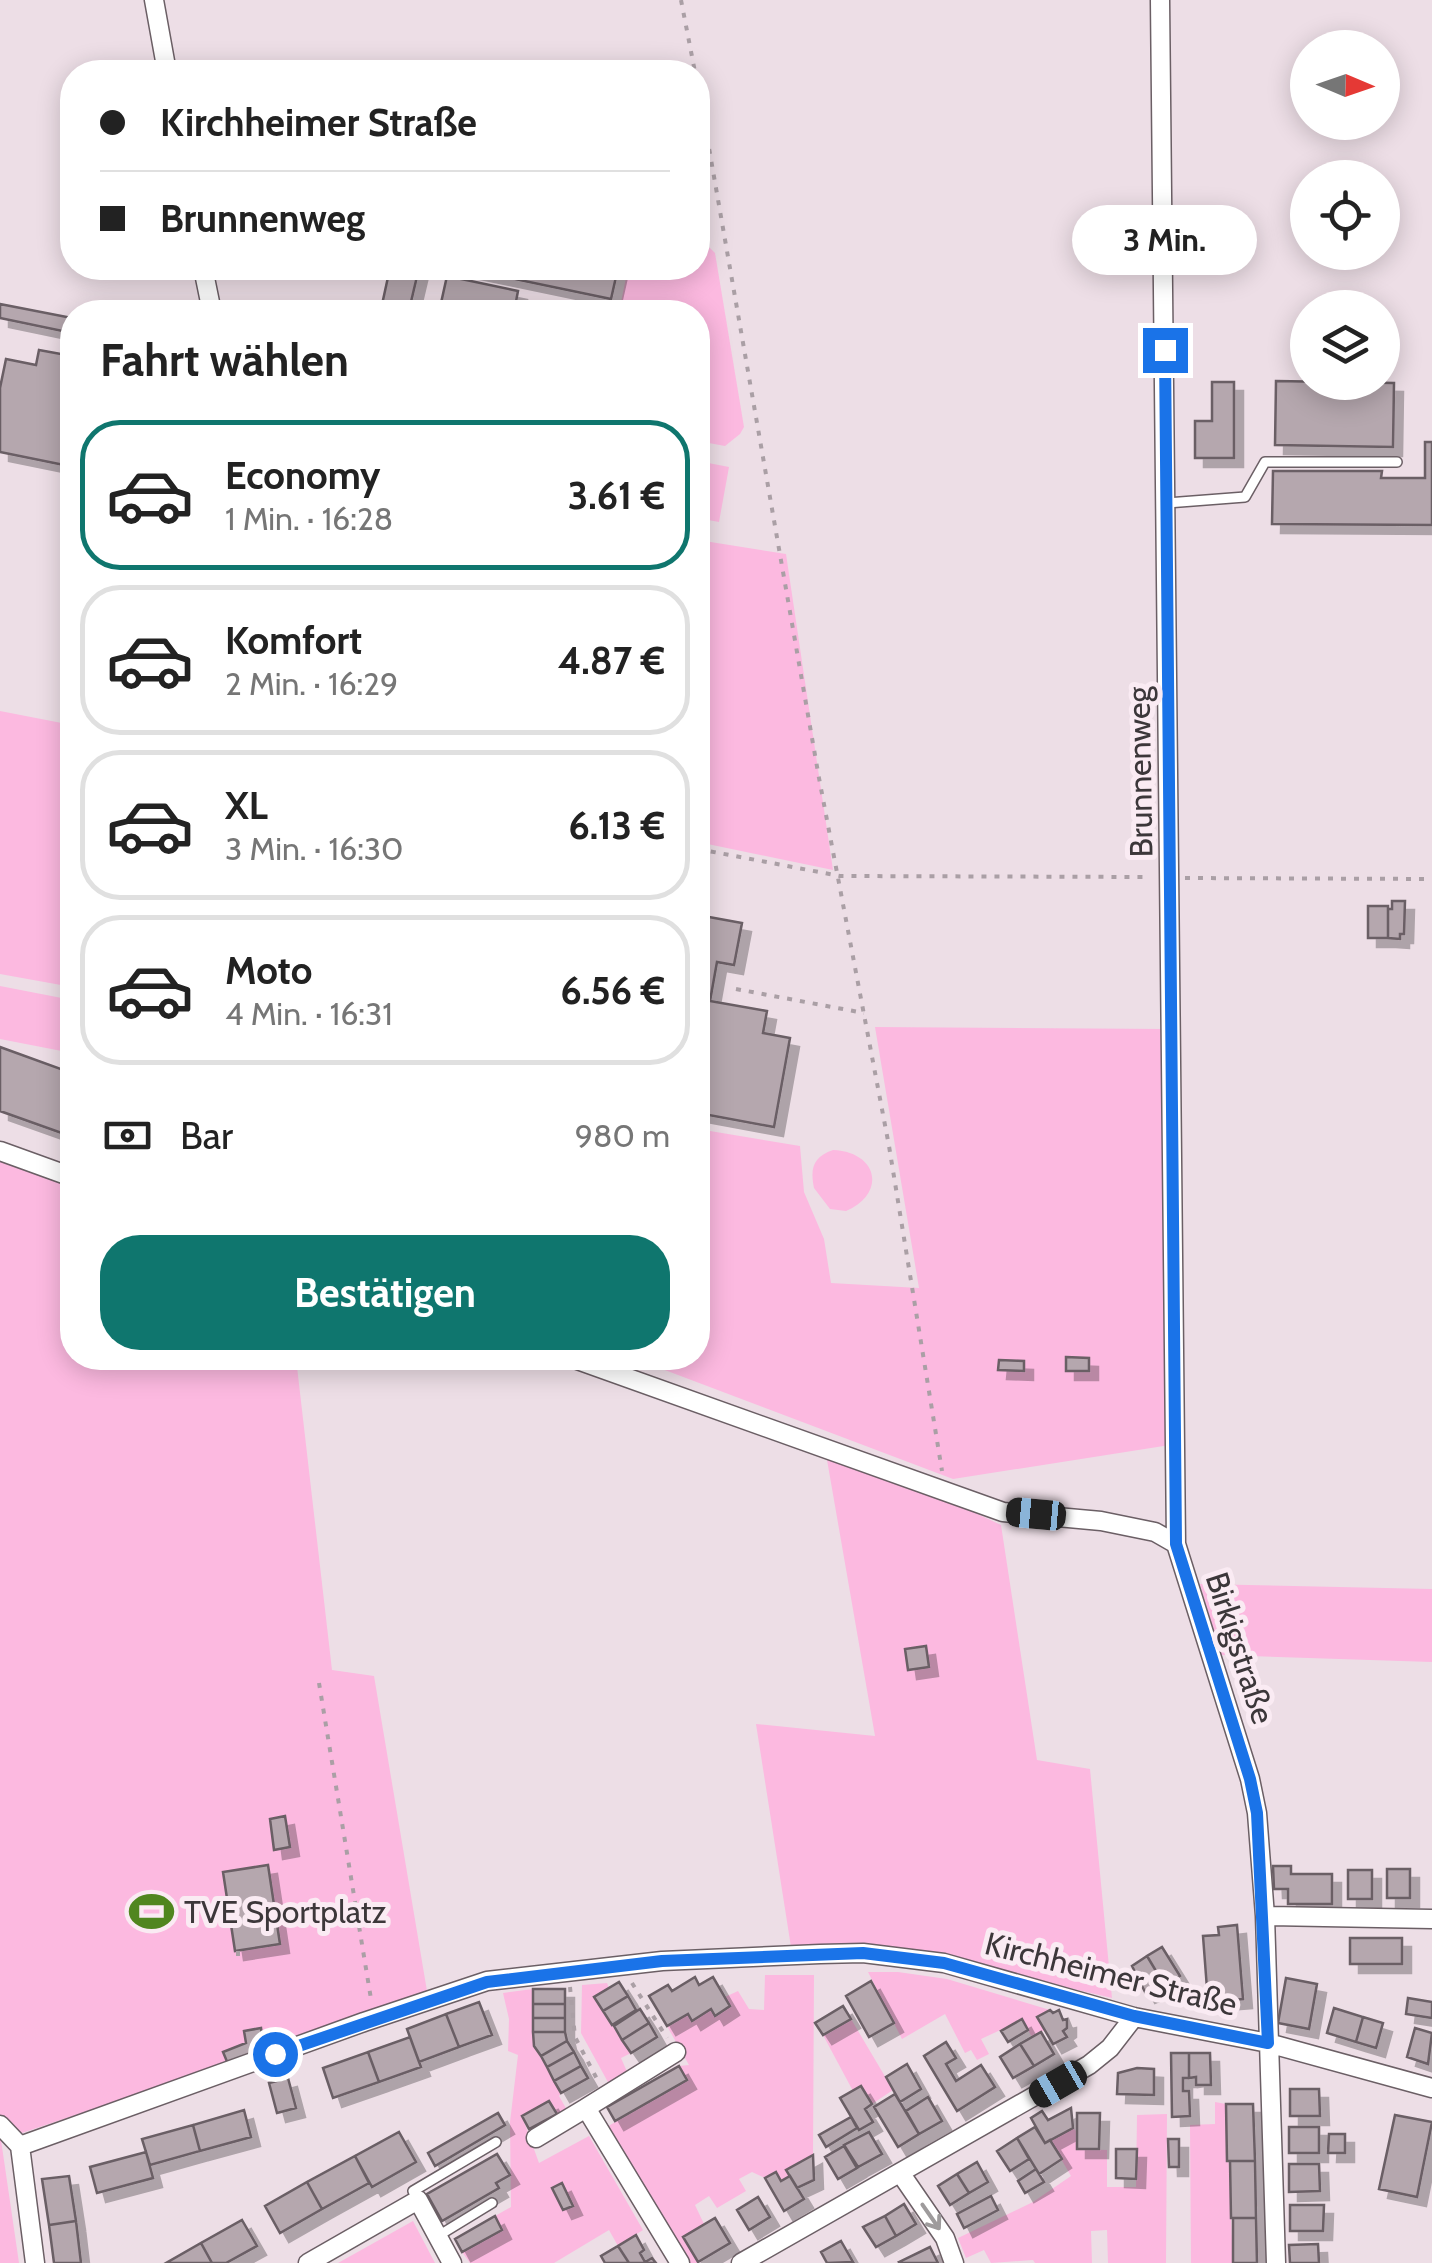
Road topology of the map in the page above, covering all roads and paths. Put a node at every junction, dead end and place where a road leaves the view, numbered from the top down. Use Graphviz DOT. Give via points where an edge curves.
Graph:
graph roads {
  1 [pos="154,0"];
  2 [pos="681,0"];
  3 [pos="1160,0"];
  4 [pos="164,60"];
  5 [pos="693,60"];
  6 [pos="710,154"];
  7 [pos="1397,462"];
  8 [pos="1167,503"];
  9 [pos="710,851"];
  10 [pos="840,876"];
  11 [pos="1171,877"];
  12 [pos="1432,879"];
  13 [pos="736,989"];
  14 [pos="865,1014"];
  15 [pos="0,1151"];
  16 [pos="60,1173"];
  17 [pos="606,1370"];
  18 [pos="946,1490"];
  19 [pos="1176,1544"];
  20 [pos="319,1683"];
  21 [pos="1264,1916"];
  22 [pos="1432,1919"];
  23 [pos="622,1966"];
  24 [pos="569,1972"];
  25 [pos="1134,2016"];
  26 [pos="374,2018"];
  27 [pos="1268,2043"];
  28 [pos="676,2052"];
  29 [pos="1432,2088"];
  30 [pos="605,2095"];
  31 [pos="586,2108"];
  32 [pos="0,2125"];
  33 [pos="536,2138"];
  34 [pos="496,2142"];
  35 [pos="20,2146"];
  36 [pos="901,2174"];
  37 [pos="418,2200"];
  38 [pos="492,2203"];
  39 [pos="438,2236"];
  40 [pos="36,2263"];
  41 [pos="308,2263"];
  42 [pos="452,2263"];
  43 [pos="680,2263"];
  44 [pos="741,2263"];
  45 [pos="954,2263"];
  46 [pos="1276,2263"];
  1 -- 4 [label="street"];
  2 -- 5 [label="path"];
  3 -- 8 [label="street, Brunnenweg"];
  6 -- 10 [label="path"];
  7 -- 8 [label="lane" via="1265,462 1246,497"];
  8 -- 11 [label="street, Brunnenweg"];
  9 -- 10 [label="path"];
  10 -- 11 [label="path"];
  10 -- 14 [label="path"];
  11 -- 12 [label="path"];
  11 -- 19 [label="street, Brunnenweg"];
  13 -- 14 [label="path"];
  14 -- 18 [label="path"];
  15 -- 16 [label="street"];
  17 -- 18 [label="street, Birkigstraße"];
  18 -- 19 [label="street, Birkigstraße" via="1003,1512 1101,1520 1156,1532"];
  19 -- 21 [label="street, Birkigstraße" via="1250,1779"];
  20 -- 26 [label="path"];
  21 -- 22 [label="street"];
  21 -- 27 [label="street, Birkigstraße"];
  23 -- 24 [label="street, Kirchheimer Straße"];
  23 -- 25 [label="street, Kirchheimer Straße" via="863,1953 944,1963"];
  23 -- 28 [label="path"];
  24 -- 26 [label="street, Kirchheimer Straße" via="487,1982"];
  24 -- 30 [label="path" via="575,2037"];
  25 -- 27 [label="street, Kirchheimer Straße"];
  25 -- 36 [label="street" via="1089,2066"];
  26 -- 35 [label="street, Kirchheimer Straße"];
  27 -- 29 [label="street, Kirchheimer Straße"];
  27 -- 46 [label="street, Birkigstraße"];
  28 -- 30 [label="street"];
  30 -- 31 [label="street"];
  31 -- 33 [label="street"];
  31 -- 43 [label="street"];
  32 -- 35 [label="street"];
  34 -- 37 [label="lane" via="414,2190"];
  35 -- 40 [label="street"];
  36 -- 44 [label="street"];
  36 -- 45 [label="street, one-way" via="945,2238"];
  37 -- 39 [label="street"];
  37 -- 41 [label="street"];
  38 -- 39 [label="lane"];
  39 -- 42 [label="street"];
}
